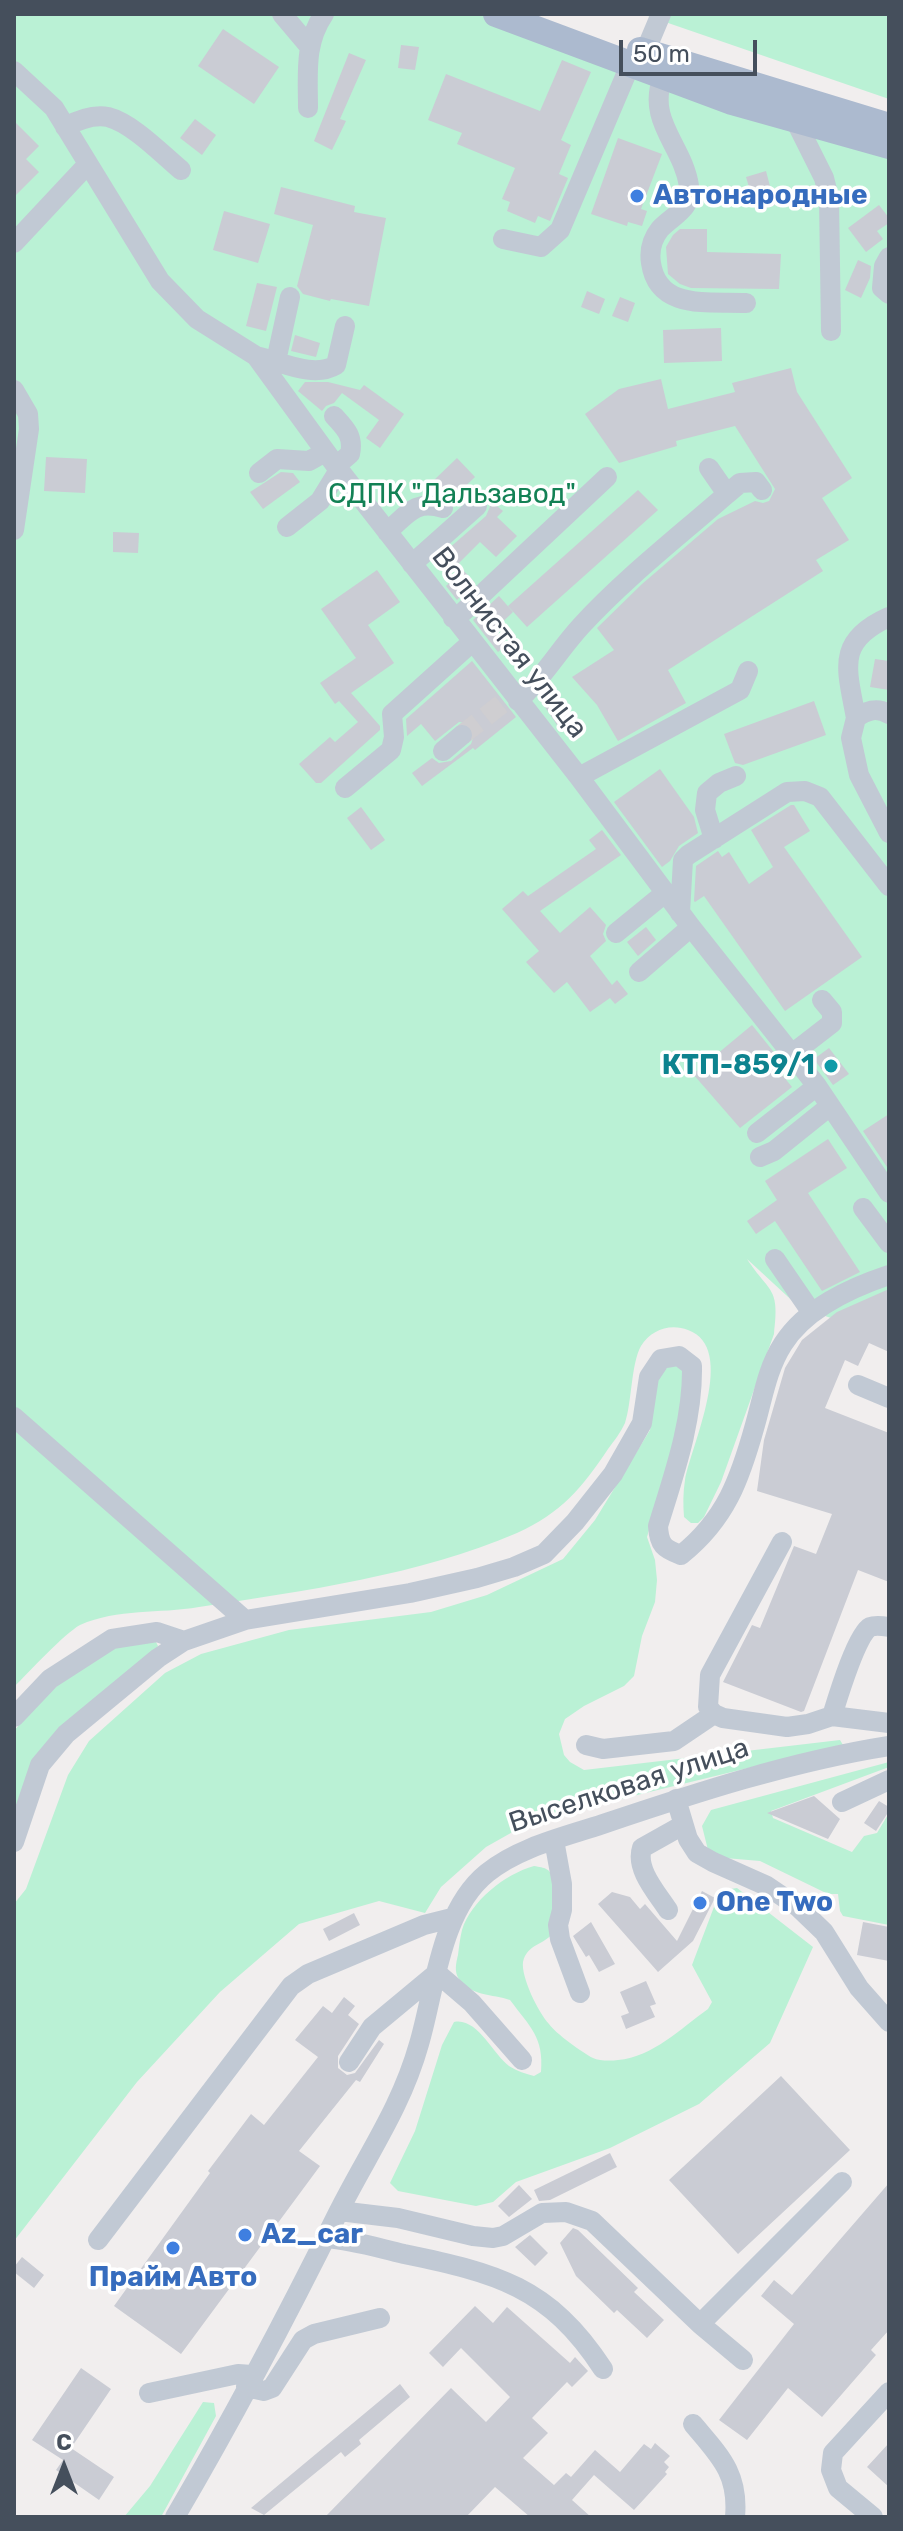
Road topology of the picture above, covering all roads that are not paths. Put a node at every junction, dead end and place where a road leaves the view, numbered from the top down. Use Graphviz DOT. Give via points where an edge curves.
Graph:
graph roads {
  1 [pos="282,14"];
  2 [pos="324,14"];
  3 [pos="496,14"];
  4 [pos="538,14"];
  5 [pos="661,14"];
  6 [pos="309,46"];
  7 [pos="638,59"];
  8 [pos="14,71"];
  9 [pos="663,77"];
  10 [pos="308,108"];
  11 [pos="795,120"];
  12 [pos="889,126"];
  13 [pos="65,127"];
  14 [pos="889,146"];
  15 [pos="87,165"];
  16 [pos="181,170"];
  17 [pos="503,239"];
  18 [pos="14,243"];
  19 [pos="889,257"];
  20 [pos="889,294"];
  21 [pos="290,297"];
  22 [pos="746,303"];
  23 [pos="345,326"];
  24 [pos="831,331"];
  25 [pos="256,356"];
  26 [pos="276,361"];
  27 [pos="14,390"];
  28 [pos="334,416"];
  29 [pos="333,462"];
  30 [pos="709,468"];
  31 [pos="259,473"];
  32 [pos="607,477"];
  33 [pos="762,490"];
  34 [pos="727,494"];
  35 [pos="477,506"];
  36 [pos="443,508"];
  37 [pos="287,527"];
  38 [pos="14,530"];
  39 [pos="387,532"];
  40 [pos="412,564"];
  41 [pos="889,617"];
  42 [pos="453,618"];
  43 [pos="472,642"];
  44 [pos="748,671"];
  45 [pos="513,698"];
  46 [pos="889,714"];
  47 [pos="856,718"];
  48 [pos="462,735"];
  49 [pos="443,751"];
  50 [pos="736,776"];
  51 [pos="579,777"];
  52 [pos="345,788"];
  53 [pos="889,833"];
  54 [pos="714,839"];
  55 [pos="889,886"];
  56 [pos="665,893"];
  57 [pos="686,920"];
  58 [pos="616,933"];
  59 [pos="639,972"];
  60 [pos="822,1000"];
  61 [pos="792,1054"];
  62 [pos="817,1086"];
  63 [pos="830,1106"];
  64 [pos="757,1133"];
  65 [pos="760,1157"];
  66 [pos="889,1193"];
  67 [pos="863,1208"];
  68 [pos="889,1243"];
  69 [pos="775,1259"];
  70 [pos="889,1275"];
  71 [pos="812,1313"];
  72 [pos="858,1385"];
  73 [pos="889,1398"];
  74 [pos="14,1417"];
  75 [pos="782,1542"];
  76 [pos="245,1620"];
  77 [pos="889,1627"];
  78 [pos="184,1641"];
  79 [pos="714,1714"];
  80 [pos="832,1716"];
  81 [pos="14,1717"];
  82 [pos="889,1723"];
  83 [pos="586,1745"];
  84 [pos="889,1746"];
  85 [pos="889,1780"];
  86 [pos="676,1799"];
  87 [pos="842,1802"];
  88 [pos="683,1825"];
  89 [pos="554,1840"];
  90 [pos="14,1842"];
  91 [pos="668,1910"];
  92 [pos="452,1918"];
  93 [pos="437,1973"];
  94 [pos="580,1993"];
  95 [pos="889,2022"];
  96 [pos="522,2060"];
  97 [pos="349,2062"];
  98 [pos="842,2182"];
  99 [pos="339,2211"];
  100 [pos="326,2238"];
  101 [pos="98,2240"];
  102 [pos="380,2318"];
  103 [pos="700,2324"];
  104 [pos="743,2360"];
  105 [pos="603,2369"];
  106 [pos="249,2381"];
  107 [pos="889,2392"];
  108 [pos="149,2393"];
  109 [pos="693,2424"];
  110 [pos="175,2517"];
  111 [pos="735,2517"];
  112 [pos="873,2517"];
  1 -- 6 [label="street"];
  2 -- 6 [label="street"];
  3 -- 7 [label="main road"];
  4 -- 7 [label="main road"];
  5 -- 7 [label="street"];
  6 -- 10 [label="street"];
  7 -- 9 [label="main road"];
  7 -- 12 [label="main road"];
  7 -- 17 [label="street" via="560,230 541,247"];
  8 -- 13 [label="street, Волнистая улица" via="54,108"];
  9 -- 11 [label="main road"];
  9 -- 22 [label="street" via="657,100 660,117 690,192 688,204 653,240 652,272 668,296"];
  11 -- 14 [label="main road"];
  11 -- 24 [label="street" via="829,198"];
  13 -- 15 [label="street, Волнистая улица"];
  13 -- 16 [label="street" via="82,118 108,117"];
  15 -- 18 [label="street"];
  15 -- 25 [label="street, Волнистая улица" via="160,281 197,319"];
  19 -- 20 [label="street" via="882,288"];
  21 -- 26 [label="street"];
  23 -- 26 [label="street" via="336,365 327,371"];
  25 -- 26 [label="street"];
  25 -- 29 [label="street, Волнистая улица"];
  27 -- 38 [label="street" via="28,414 29,429"];
  28 -- 29 [label="street" via="352,442 350,454"];
  29 -- 31 [label="street" via="277,459"];
  29 -- 37 [label="street" via="320,501"];
  29 -- 39 [label="street, Волнистая улица"];
  30 -- 34 [label="street"];
  32 -- 42 [label="street"];
  33 -- 34 [label="street" via="756,482 740,483"];
  34 -- 45 [label="street" via="604,603 558,657"];
  35 -- 40 [label="street"];
  36 -- 39 [label="street" via="417,506"];
  39 -- 40 [label="street, Волнистая улица"];
  40 -- 42 [label="street, Волнистая улица"];
  41 -- 47 [label="street" via="869,626 848,651"];
  42 -- 43 [label="street, Волнистая улица"];
  43 -- 45 [label="street, Волнистая улица"];
  43 -- 52 [label="street" via="392,714 391,750"];
  44 -- 51 [label="street" via="740,690"];
  45 -- 51 [label="street, Волнистая улица"];
  46 -- 47 [label="street" via="866,710"];
  47 -- 53 [label="street" via="851,738 859,775"];
  48 -- 49 [label="street"];
  50 -- 54 [label="street" via="707,793 705,810"];
  51 -- 56 [label="street, Волнистая улица"];
  54 -- 55 [label="street" via="787,792 805,791 820,797"];
  54 -- 57 [label="street" via="683,860"];
  56 -- 57 [label="street, Волнистая улица"];
  56 -- 58 [label="street"];
  57 -- 59 [label="street"];
  57 -- 61 [label="street, Волнистая улица"];
  60 -- 61 [label="street" via="832,1012 832,1023"];
  61 -- 62 [label="street, Волнистая улица"];
  62 -- 63 [label="street, Волнистая улица"];
  62 -- 64 [label="street"];
  63 -- 65 [label="street"];
  63 -- 66 [label="street, Волнистая улица"];
  67 -- 68 [label="street"];
  69 -- 71 [label="street"];
  70 -- 71 [label="street" via="852,1288"];
  71 -- 76 [label="street" via="784,1343 767,1376 721,1515 681,1555 665,1549 658,1526 691,1397 692,1366 679,1356 661,1359 649,1377 642,1423 613,1474 544,1554 514,1567 410,1593"];
  72 -- 73 [label="street"];
  74 -- 76 [label="street"];
  75 -- 79 [label="street" via="710,1675 708,1707"];
  76 -- 78 [label="street"];
  77 -- 80 [label="street" via="864,1631"];
  78 -- 81 [label="street" via="157,1632 112,1639 50,1679"];
  78 -- 90 [label="street" via="66,1734 40,1765"];
  79 -- 80 [label="street" via="787,1727"];
  79 -- 83 [label="street" via="674,1741 603,1749"];
  80 -- 82 [label="street"];
  84 -- 86 [label="street, Выселковая улица"];
  85 -- 87 [label="street"];
  86 -- 88 [label="street"];
  86 -- 89 [label="street, Выселковая улица"];
  88 -- 91 [label="street" via="642,1848 639,1857"];
  88 -- 95 [label="street" via="697,1853 798,1907 824,1932 859,1988"];
  89 -- 92 [label="street, Выселковая улица" via="514,1855 487,1873"];
  89 -- 94 [label="street" via="562,1884 560,1939"];
  92 -- 93 [label="street, Выселковая улица"];
  92 -- 101 [label="street" via="424,1925 291,1986"];
  93 -- 96 [label="street" via="472,2003"];
  93 -- 97 [label="street" via="372,2027"];
  93 -- 99 [label="street, Выселковая улица" via="398,2105"];
  98 -- 103 [label="street"];
  99 -- 100 [label="street, Выселковая улица"];
  99 -- 103 [label="street" via="493,2238 542,2213 579,2215 592,2221"];
  100 -- 105 [label="street" via="455,2264 523,2288 568,2321"];
  100 -- 106 [label="street, Выселковая улица"];
  102 -- 106 [label="street" via="303,2340 272,2388 264,2391"];
  103 -- 104 [label="street"];
  106 -- 108 [label="street" via="238,2374"];
  106 -- 110 [label="street, Выселковая улица"];
  107 -- 112 [label="street" via="833,2453 831,2470 838,2488"];
  109 -- 111 [label="street" via="726,2463 734,2486"];
}
